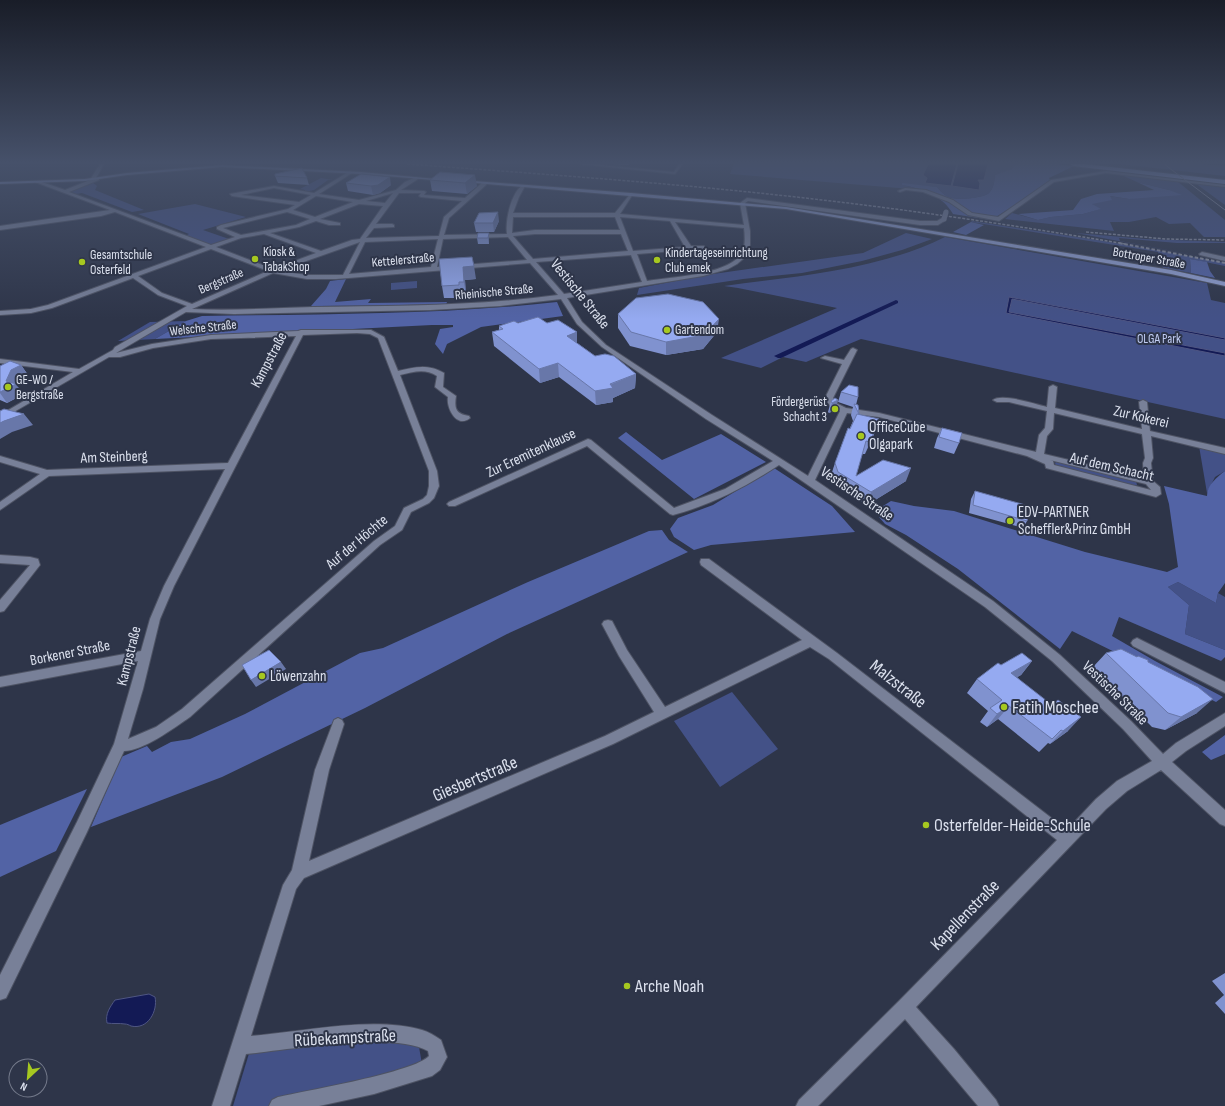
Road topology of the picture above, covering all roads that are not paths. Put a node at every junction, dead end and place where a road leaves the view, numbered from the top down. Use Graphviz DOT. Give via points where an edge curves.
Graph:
graph roads {
  1 [pos="511,215"];
  2 [pos="617,215"];
  3 [pos="89,216"];
  4 [pos="130,216"];
  5 [pos="269,216"];
  6 [pos="305,216"];
  7 [pos="325,216"];
  8 [pos="380,216"];
  9 [pos="449,216"];
  10 [pos="623,216"];
  11 [pos="744,216"];
  12 [pos="835,216"];
  13 [pos="864,216"];
  14 [pos="945,216"];
  15 [pos="979,216"];
  16 [pos="1004,216"];
  17 [pos="316,219"];
  18 [pos="672,221"];
  19 [pos="338,224"];
  20 [pos="372,226"];
  21 [pos="392,226"];
  22 [pos="746,227"];
  23 [pos="0,228"];
  24 [pos="623,232"];
  25 [pos="266,233"];
  26 [pos="510,236"];
  27 [pos="240,237"];
  28 [pos="440,238"];
  29 [pos="363,239"];
  30 [pos="211,248"];
  31 [pos="689,248"];
  32 [pos="631,252"];
  33 [pos="321,253"];
  34 [pos="692,254"];
  35 [pos="1202,254"];
  36 [pos="1225,259"];
  37 [pos="532,260"];
  38 [pos="434,268"];
  39 [pos="273,271"];
  40 [pos="134,276"];
  41 [pos="345,276"];
  42 [pos="645,284"];
  43 [pos="1222,284"];
  44 [pos="563,297"];
  45 [pos="193,306"];
  46 [pos="183,312"];
  47 [pos="0,313"];
  48 [pos="302,332"];
  49 [pos="853,350"];
  50 [pos="108,355"];
  51 [pos="825,358"];
  52 [pos="0,361"];
  53 [pos="846,363"];
  54 [pos="81,371"];
  55 [pos="396,374"];
  56 [pos="1053,387"];
  57 [pos="997,400"];
  58 [pos="1143,402"];
  59 [pos="844,410"];
  60 [pos="1051,410"];
  61 [pos="0,418"];
  62 [pos="466,418"];
  63 [pos="1146,432"];
  64 [pos="1225,450"];
  65 [pos="1030,454"];
  66 [pos="1040,455"];
  67 [pos="0,459"];
  68 [pos="779,461"];
  69 [pos="231,466"];
  70 [pos="47,473"];
  71 [pos="810,481"];
  72 [pos="1149,482"];
  73 [pos="452,504"];
  74 [pos="0,506"];
  75 [pos="0,559"];
  76 [pos="705,562"];
  77 [pos="0,608"];
  78 [pos="608,624"];
  79 [pos="811,641"];
  80 [pos="1137,643"];
  81 [pos="146,655"];
  82 [pos="0,682"];
  83 [pos="1225,688"];
  84 [pos="662,713"];
  85 [pos="1225,719"];
  86 [pos="338,724"];
  87 [pos="120,745"];
  88 [pos="1162,762"];
  89 [pos="1225,819"];
  90 [pos="1066,838"];
  91 [pos="299,873"];
  92 [pos="0,992"];
  93 [pos="905,1007"];
  94 [pos="239,1046"];
  95 [pos="221,1106"];
  96 [pos="278,1106"];
  97 [pos="805,1106"];
  98 [pos="990,1106"];
  1 -- 26 [label="street"];
  2 -- 24 [label="street"];
  3 -- 23 [label="street"];
  4 -- 30 [label="street, Kettelerstraße"];
  5 -- 27 [label="street" via="219,228"];
  6 -- 17 [label="street"];
  7 -- 17 [label="street"];
  8 -- 20 [label="street"];
  9 -- 28 [label="street"];
  10 -- 18 [label="street"];
  11 -- 22 [label="street, Rheinische Straße"];
  12 -- 43 [label="main road, Bottroper Straße" via="1171,272"];
  13 -- 14 [label="street, bridge" via="920,224 938,223"];
  15 -- 16 [label="street, bridge" via="999,219"];
  17 -- 19 [label="street"];
  17 -- 25 [label="street" via="295,227"];
  18 -- 22 [label="street"];
  18 -- 31 [label="street"];
  20 -- 21 [label="street"];
  20 -- 29 [label="street"];
  22 -- 42 [label="street, Rheinische Straße" via="746,249 742,257 732,264 704,273"];
  24 -- 26 [label="street, Bergstraße" via="536,232"];
  24 -- 32 [label="street"];
  25 -- 27 [label="street"];
  25 -- 33 [label="street"];
  26 -- 28 [label="street, Bergstraße"];
  26 -- 37 [label="street, Vestische Straße"];
  27 -- 30 [label="street"];
  28 -- 29 [label="street, Bergstraße"];
  28 -- 38 [label="street"];
  29 -- 33 [label="street, Bergstraße"];
  29 -- 41 [label="street"];
  30 -- 39 [label="street, Kettelerstraße"];
  30 -- 40 [label="street"];
  31 -- 32 [label="street, Kettelerstraße"];
  31 -- 34 [label="street" via="702,247 702,251"];
  32 -- 37 [label="street, Kettelerstraße"];
  32 -- 42 [label="street"];
  33 -- 39 [label="street, Bergstraße"];
  35 -- 36 [label="street"];
  37 -- 38 [label="street, Kettelerstraße"];
  37 -- 44 [label="street, Vestische Straße"];
  38 -- 41 [label="street, Kettelerstraße"];
  39 -- 41 [label="street, Kettelerstraße" via="307,277"];
  39 -- 45 [label="street, Bergstraße"];
  40 -- 45 [label="street" via="160,294"];
  40 -- 47 [label="street" via="46,308"];
  42 -- 44 [label="street, Rheinische Straße"];
  44 -- 46 [label="street, Rheinische Straße" via="446,308"];
  44 -- 68 [label="street, Vestische Straße" via="580,323 604,346"];
  45 -- 46 [label="street, Bergstraße"];
  46 -- 50 [label="street, Bergstraße" via="147,335"];
  48 -- 50 [label="street, Welsche Straße" via="203,338 152,346 120,355"];
  48 -- 55 [label="street, Auf der Höchte" via="357,331 378,334"];
  48 -- 69 [label="street, Kampstraße"];
  49 -- 53 [label="street"];
  50 -- 54 [label="street, Bergstraße"];
  51 -- 53 [label="street"];
  52 -- 54 [label="street"];
  53 -- 59 [label="street" via="829,398 830,402"];
  54 -- 61 [label="street, Bergstraße"];
  55 -- 62 [label="street" via="422,368 438,373 441,375 437,382 438,386 452,396 452,411 460,418"];
  55 -- 87 [label="street, Auf der Höchte" via="434,471 431,496 408,510 398,528 377,543 186,713 160,732 129,745"];
  56 -- 60 [label="street"];
  57 -- 60 [label="street, Zur Kokerei" via="1009,400"];
  58 -- 63 [label="street"];
  59 -- 65 [label="street, Auf dem Schacht" via="879,415"];
  59 -- 71 [label="street"];
  60 -- 63 [label="street, Zur Kokerei"];
  60 -- 66 [label="street" via="1049,429 1042,434"];
  63 -- 64 [label="street, Zur Kokerei"];
  63 -- 72 [label="street"];
  65 -- 66 [label="street, Auf dem Schacht"];
  65 -- 72 [label="street, Auf dem Schacht" via="1050,463 1049,466 1156,494 1155,487"];
  66 -- 72 [label="street, Auf dem Schacht"];
  67 -- 70 [label="street, Am Steinberg"];
  68 -- 71 [label="street, Vestische Straße"];
  68 -- 73 [label="street, Zur Eremitenklause" via="724,493 700,504 672,512 588,442"];
  69 -- 70 [label="street, Am Steinberg"];
  69 -- 81 [label="street, Kampstraße" via="168,586 155,619"];
  70 -- 74 [label="street"];
  71 -- 88 [label="street, Vestische Straße" via="989,604 1022,630 1090,689"];
  75 -- 77 [label="street" via="30,561 35,565"];
  76 -- 79 [label="street, Malzstraße"];
  78 -- 84 [label="street" via="623,653"];
  79 -- 84 [label="street, Giesbertstraße"];
  79 -- 90 [label="street, Malzstraße"];
  80 -- 83 [label="street"];
  81 -- 82 [label="street, Borkener Straße"];
  81 -- 87 [label="street, Kampstraße"];
  84 -- 91 [label="street, Giesbertstraße" via="548,767"];
  85 -- 88 [label="street, Kapellenstraße"];
  86 -- 91 [label="street" via="322,770"];
  87 -- 92 [label="street, Kampstraße"];
  88 -- 89 [label="street, Vestische Straße"];
  88 -- 90 [label="street, Kapellenstraße" via="1112,794"];
  90 -- 93 [label="street, Kapellenstraße"];
  91 -- 94 [label="street" via="290,885"];
  93 -- 97 [label="street, Kapellenstraße"];
  93 -- 98 [label="street"];
  94 -- 95 [label="street"];
  94 -- 96 [label="street, Rübekampstraße" via="373,1033 406,1035 427,1040 438,1054 436,1061 423,1071 374,1086"];
}
